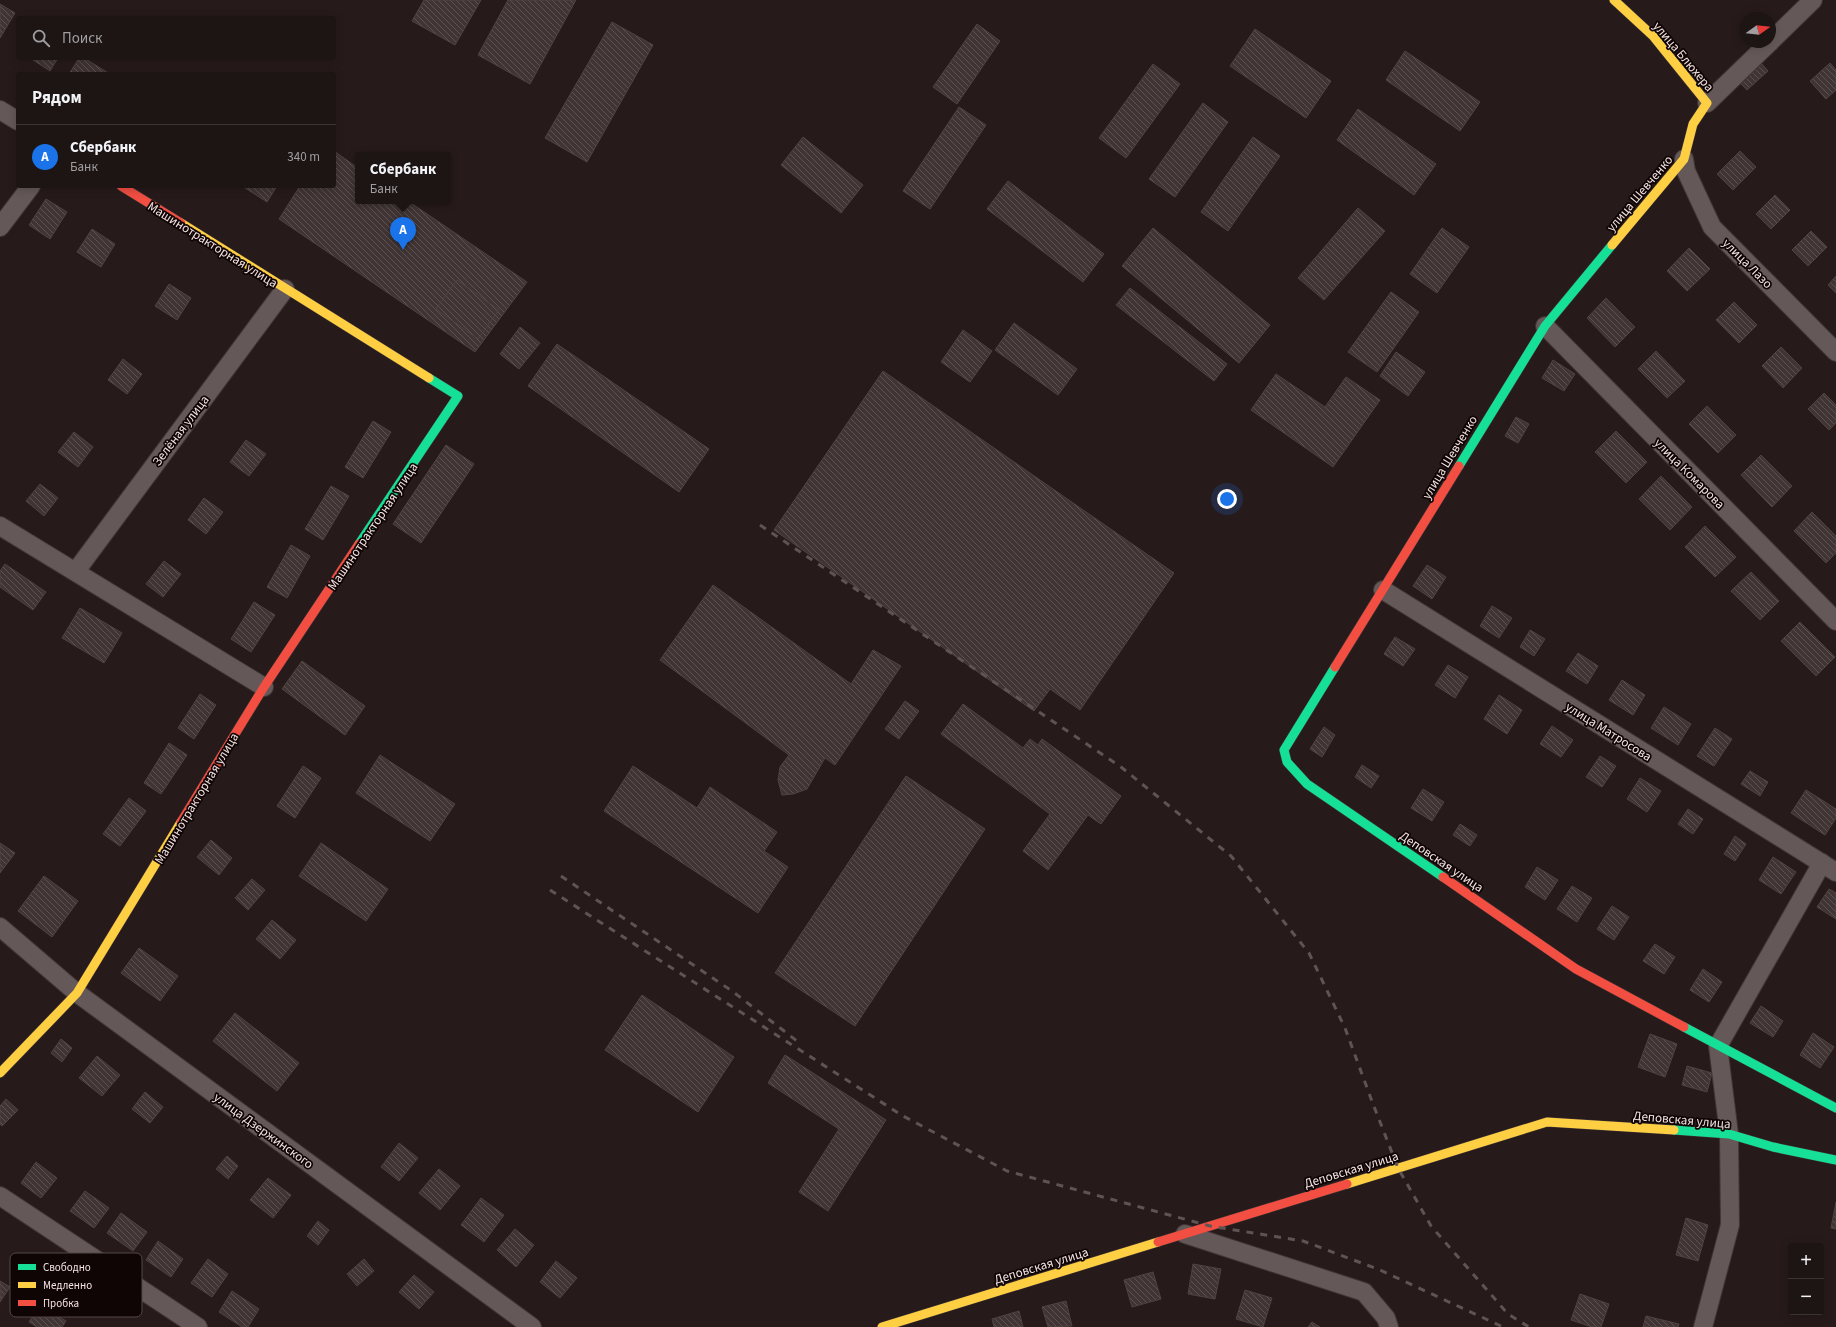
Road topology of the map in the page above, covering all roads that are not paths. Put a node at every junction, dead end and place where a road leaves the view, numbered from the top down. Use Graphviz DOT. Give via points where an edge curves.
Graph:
graph roads {
  1 [pos="1614,0"];
  2 [pos="1814,0"];
  3 [pos="1776,36"];
  4 [pos="1764,48"];
  5 [pos="1706,103"];
  6 [pos="0,110"];
  7 [pos="16,120"];
  8 [pos="1684,159"];
  9 [pos="29,188"];
  10 [pos="124,188"];
  11 [pos="0,227"];
  12 [pos="285,289"];
  13 [pos="1545,326"];
  14 [pos="1836,352"];
  15 [pos="0,526"];
  16 [pos="76,571"];
  17 [pos="1383,590"];
  18 [pos="1836,621"];
  19 [pos="264,687"];
  20 [pos="1307,784"];
  21 [pos="1829,867"];
  22 [pos="0,928"];
  23 [pos="77,993"];
  24 [pos="1718,1046"];
  25 [pos="0,1073"];
  26 [pos="1836,1108"];
  27 [pos="1729,1134"];
  28 [pos="1836,1160"];
  29 [pos="0,1196"];
  30 [pos="1185,1234"];
  31 [pos="86,1253"];
  32 [pos="142,1290"];
  33 [pos="1387,1323"];
  34 [pos="198,1327"];
  35 [pos="532,1327"];
  36 [pos="882,1327"];
  37 [pos="1703,1327"];
  1 -- 5 [label="street, улица Блюхера" via="1653,36"];
  2 -- 3 [label="street"];
  4 -- 5 [label="street"];
  5 -- 8 [label="street, улица Блюхера" via="1693,124"];
  6 -- 7 [label="street"];
  8 -- 13 [label="street, улица Шевченко"];
  8 -- 14 [label="street, улица Лазо" via="1686,171 1712,227"];
  9 -- 11 [label="street"];
  10 -- 12 [label="street, Машинотракторная улица"];
  12 -- 16 [label="street, Зелёная улица"];
  12 -- 19 [label="street, Машинотракторная улица" via="458,396"];
  13 -- 17 [label="street, улица Шевченко"];
  13 -- 18 [label="street, улица Комарова"];
  15 -- 16 [label="street"];
  16 -- 19 [label="street"];
  17 -- 20 [label="street, улица Шевченко" via="1284,750 1287,762"];
  17 -- 21 [label="street, улица Матросова"];
  19 -- 23 [label="street, Машинотракторная улица"];
  20 -- 24 [label="street, Деповская улица" via="1576,968"];
  21 -- 24 [label="street"];
  22 -- 23 [label="street, улица Дзержинского"];
  23 -- 25 [label="street, Машинотракторная улица"];
  23 -- 35 [label="street, улица Дзержинского"];
  24 -- 26 [label="street, Деповская улица"];
  24 -- 27 [label="street"];
  27 -- 28 [label="street, Деповская улица" via="1772,1147"];
  27 -- 30 [label="street, Деповская улица" via="1547,1122"];
  27 -- 37 [label="street" via="1730,1225"];
  29 -- 31 [label="street"];
  30 -- 33 [label="street" via="1364,1292"];
  30 -- 36 [label="street, Деповская улица"];
  32 -- 34 [label="street"];
}
